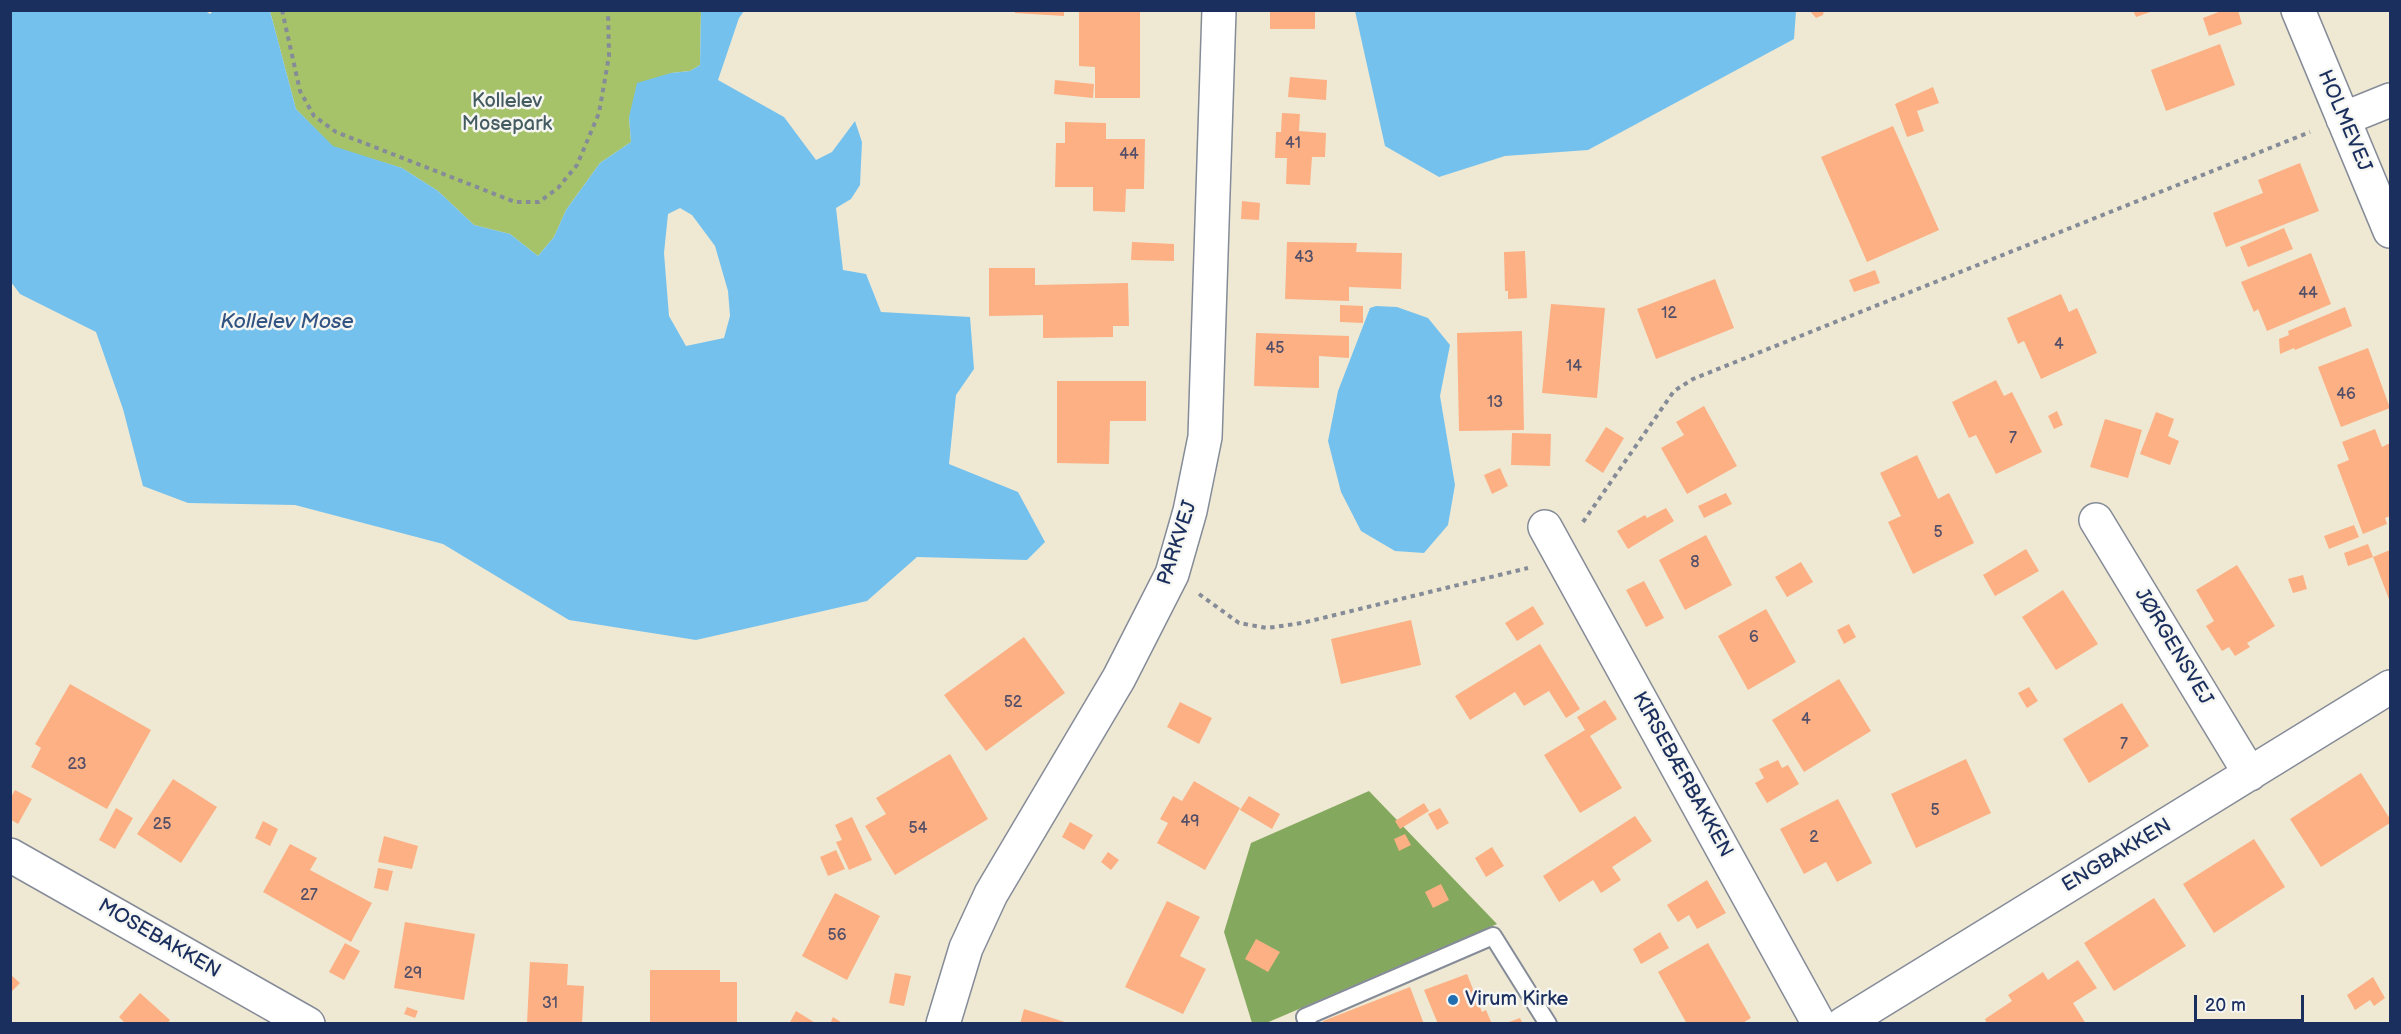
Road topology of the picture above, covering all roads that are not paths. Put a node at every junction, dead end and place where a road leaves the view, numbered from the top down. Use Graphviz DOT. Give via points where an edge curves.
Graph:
graph roads {
  1 [pos="1219,10"];
  2 [pos="2298,10"];
  3 [pos="2391,100"];
  4 [pos="2343,119"];
  5 [pos="2391,231"];
  6 [pos="2096,519"];
  7 [pos="1553,541"];
  8 [pos="2391,687"];
  9 [pos="2250,774"];
  10 [pos="10,855"];
  11 [pos="308,1023"];
  12 [pos="943,1023"];
  13 [pos="1308,1023"];
  14 [pos="1548,1023"];
  15 [pos="1819,1023"];
  16 [pos="1843,1023"];
  1 -- 12 [label="street, PARKVEJ" via="1205,437 1190,511 1172,574 1119,678 992,894 966,948"];
  2 -- 4 [label="street, HOLMEVEJ"];
  3 -- 4 [label="street"];
  4 -- 5 [label="street, HOLMEVEJ"];
  6 -- 9 [label="street, JØRGENSVEJ"];
  7 -- 15 [label="street, KIRSEBÆRBAKKEN"];
  8 -- 9 [label="street, ENGBAKKEN"];
  9 -- 16 [label="street, ENGBAKKEN"];
  10 -- 11 [label="street, MOSEBAKKEN"];
  13 -- 14 [label="lane" via="1305,1017 1493,936"];
}
